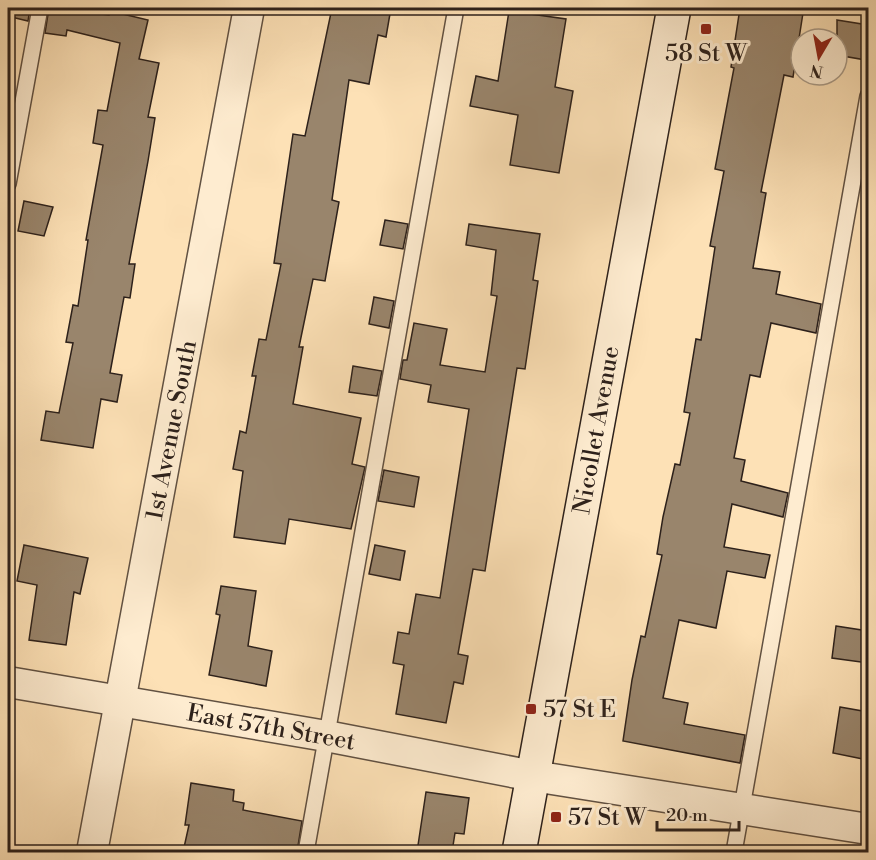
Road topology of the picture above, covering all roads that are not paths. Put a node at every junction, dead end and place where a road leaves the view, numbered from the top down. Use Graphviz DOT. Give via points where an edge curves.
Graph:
graph roads {
  1 [pos="40,8"];
  2 [pos="249,8"];
  3 [pos="456,8"];
  4 [pos="674,8"];
  5 [pos="868,96"];
  6 [pos="8,184"];
  7 [pos="8,682"];
  8 [pos="120,700"];
  9 [pos="326,736"];
  10 [pos="533,776"];
  11 [pos="742,807"];
  12 [pos="868,829"];
  13 [pos="92,852"];
  14 [pos="306,852"];
  15 [pos="519,852"];
  16 [pos="734,852"];
  1 -- 6 [label="lane"];
  2 -- 8 [label="street, 1st Avenue South"];
  3 -- 9 [label="lane"];
  4 -- 10 [label="main road, Nicollet Avenue"];
  5 -- 11 [label="lane"];
  7 -- 8 [label="street, East 57th Street"];
  8 -- 9 [label="street, East 57th Street"];
  8 -- 13 [label="street, 1st Avenue South"];
  9 -- 10 [label="street, East 57th Street"];
  9 -- 14 [label="lane"];
  10 -- 11 [label="street, East 57th Street"];
  10 -- 15 [label="main road, Nicollet Avenue"];
  11 -- 12 [label="street, East 57th Street"];
  11 -- 16 [label="lane"];
}
